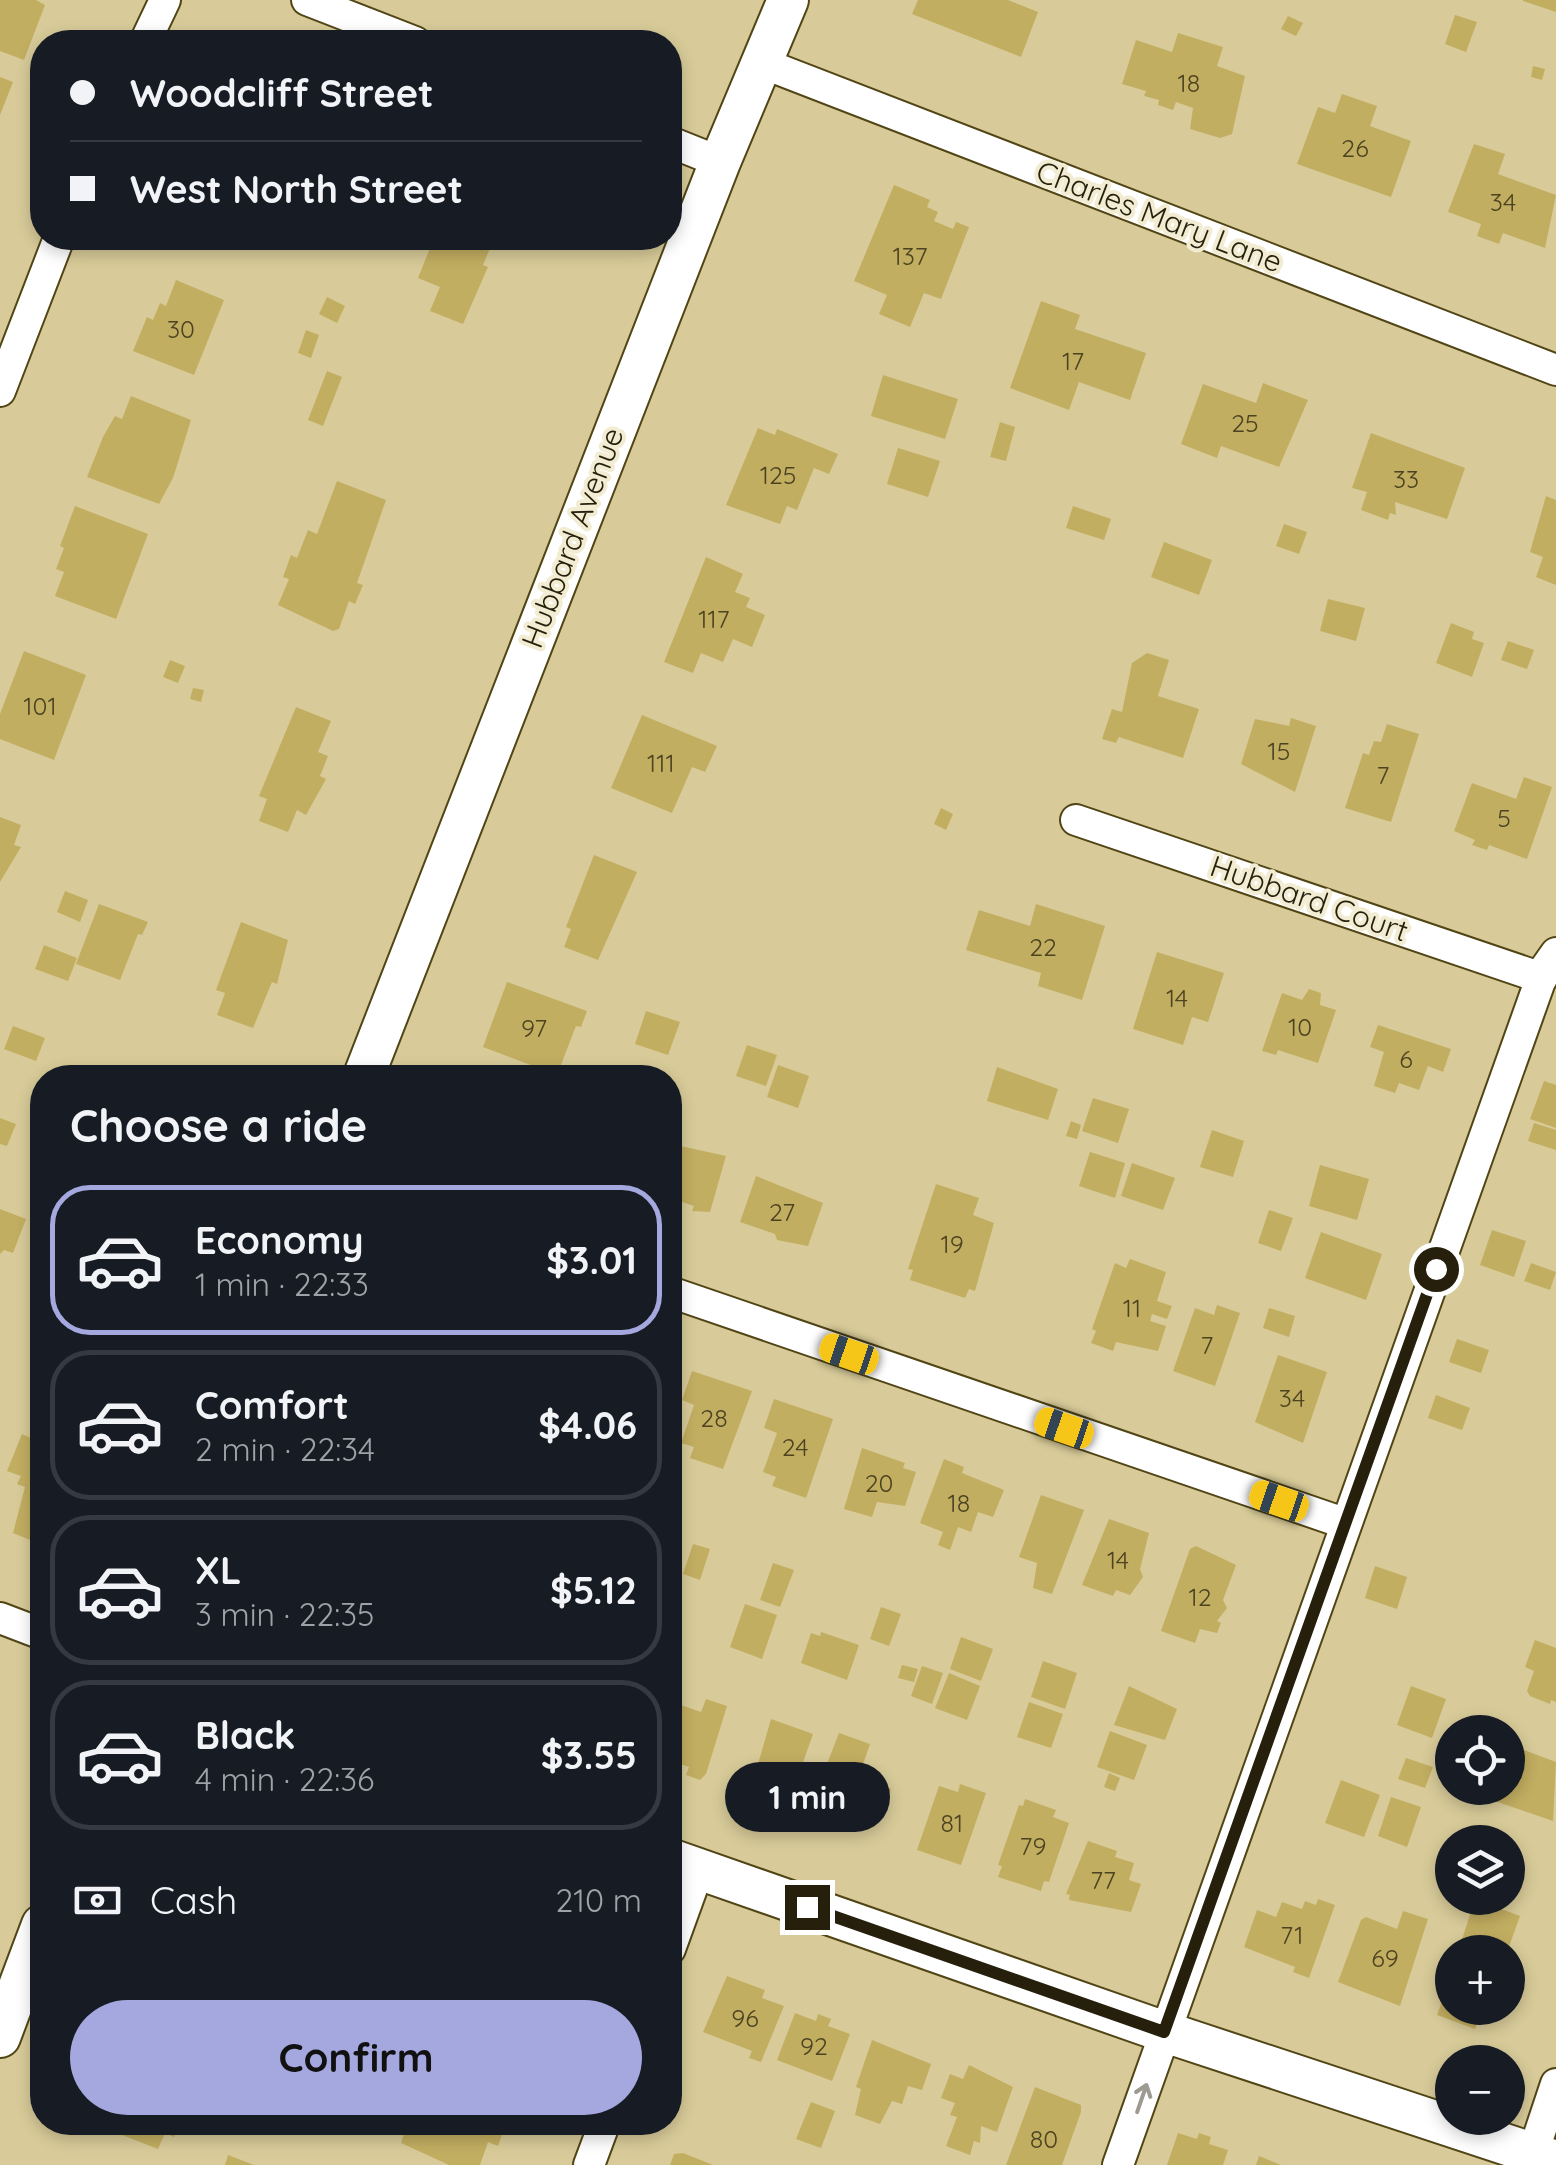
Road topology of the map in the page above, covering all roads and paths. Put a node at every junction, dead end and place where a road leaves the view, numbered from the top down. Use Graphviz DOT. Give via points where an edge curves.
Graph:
graph roads {
  1 [pos="165,0"];
  2 [pos="307,0"];
  3 [pos="788,0"];
  4 [pos="151,30"];
  5 [pos="384,30"];
  6 [pos="762,63"];
  7 [pos="682,147"];
  8 [pos="720,162"];
  9 [pos="54,250"];
  10 [pos="1556,370"];
  11 [pos="0,391"];
  12 [pos="1076,820"];
  13 [pos="1549,965"];
  14 [pos="368,1065"];
  15 [pos="682,1296"];
  16 [pos="1344,1524"];
  17 [pos="0,1618"];
  18 [pos="30,1629"];
  19 [pos="685,1864"];
  20 [pos="30,1957"];
  21 [pos="1164,2032"];
  22 [pos="0,2038"];
  23 [pos="1556,2084"];
  24 [pos="600,2135"];
  25 [pos="1544,2157"];
  26 [pos="589,2165"];
  27 [pos="1118,2165"];
  1 -- 4 [label="street"];
  2 -- 5 [label="street"];
  3 -- 6 [label="street, Hubbard Avenue"];
  6 -- 8 [label="street, Hubbard Avenue"];
  6 -- 10 [label="street, Charles Mary Lane"];
  7 -- 8 [label="street"];
  8 -- 14 [label="street, Hubbard Avenue"];
  9 -- 11 [label="street"];
  12 -- 13 [label="street, Hubbard Court"];
  13 -- 16 [label="street"];
  15 -- 16 [label="street"];
  16 -- 21 [label="street"];
  17 -- 18 [label="street"];
  19 -- 21 [label="street"];
  20 -- 22 [label="street"];
  21 -- 25 [label="street"];
  27 -- 21 [label="street, one-way"];
  23 -- 25 [label="street"];
  24 -- 26 [label="street"];
}
